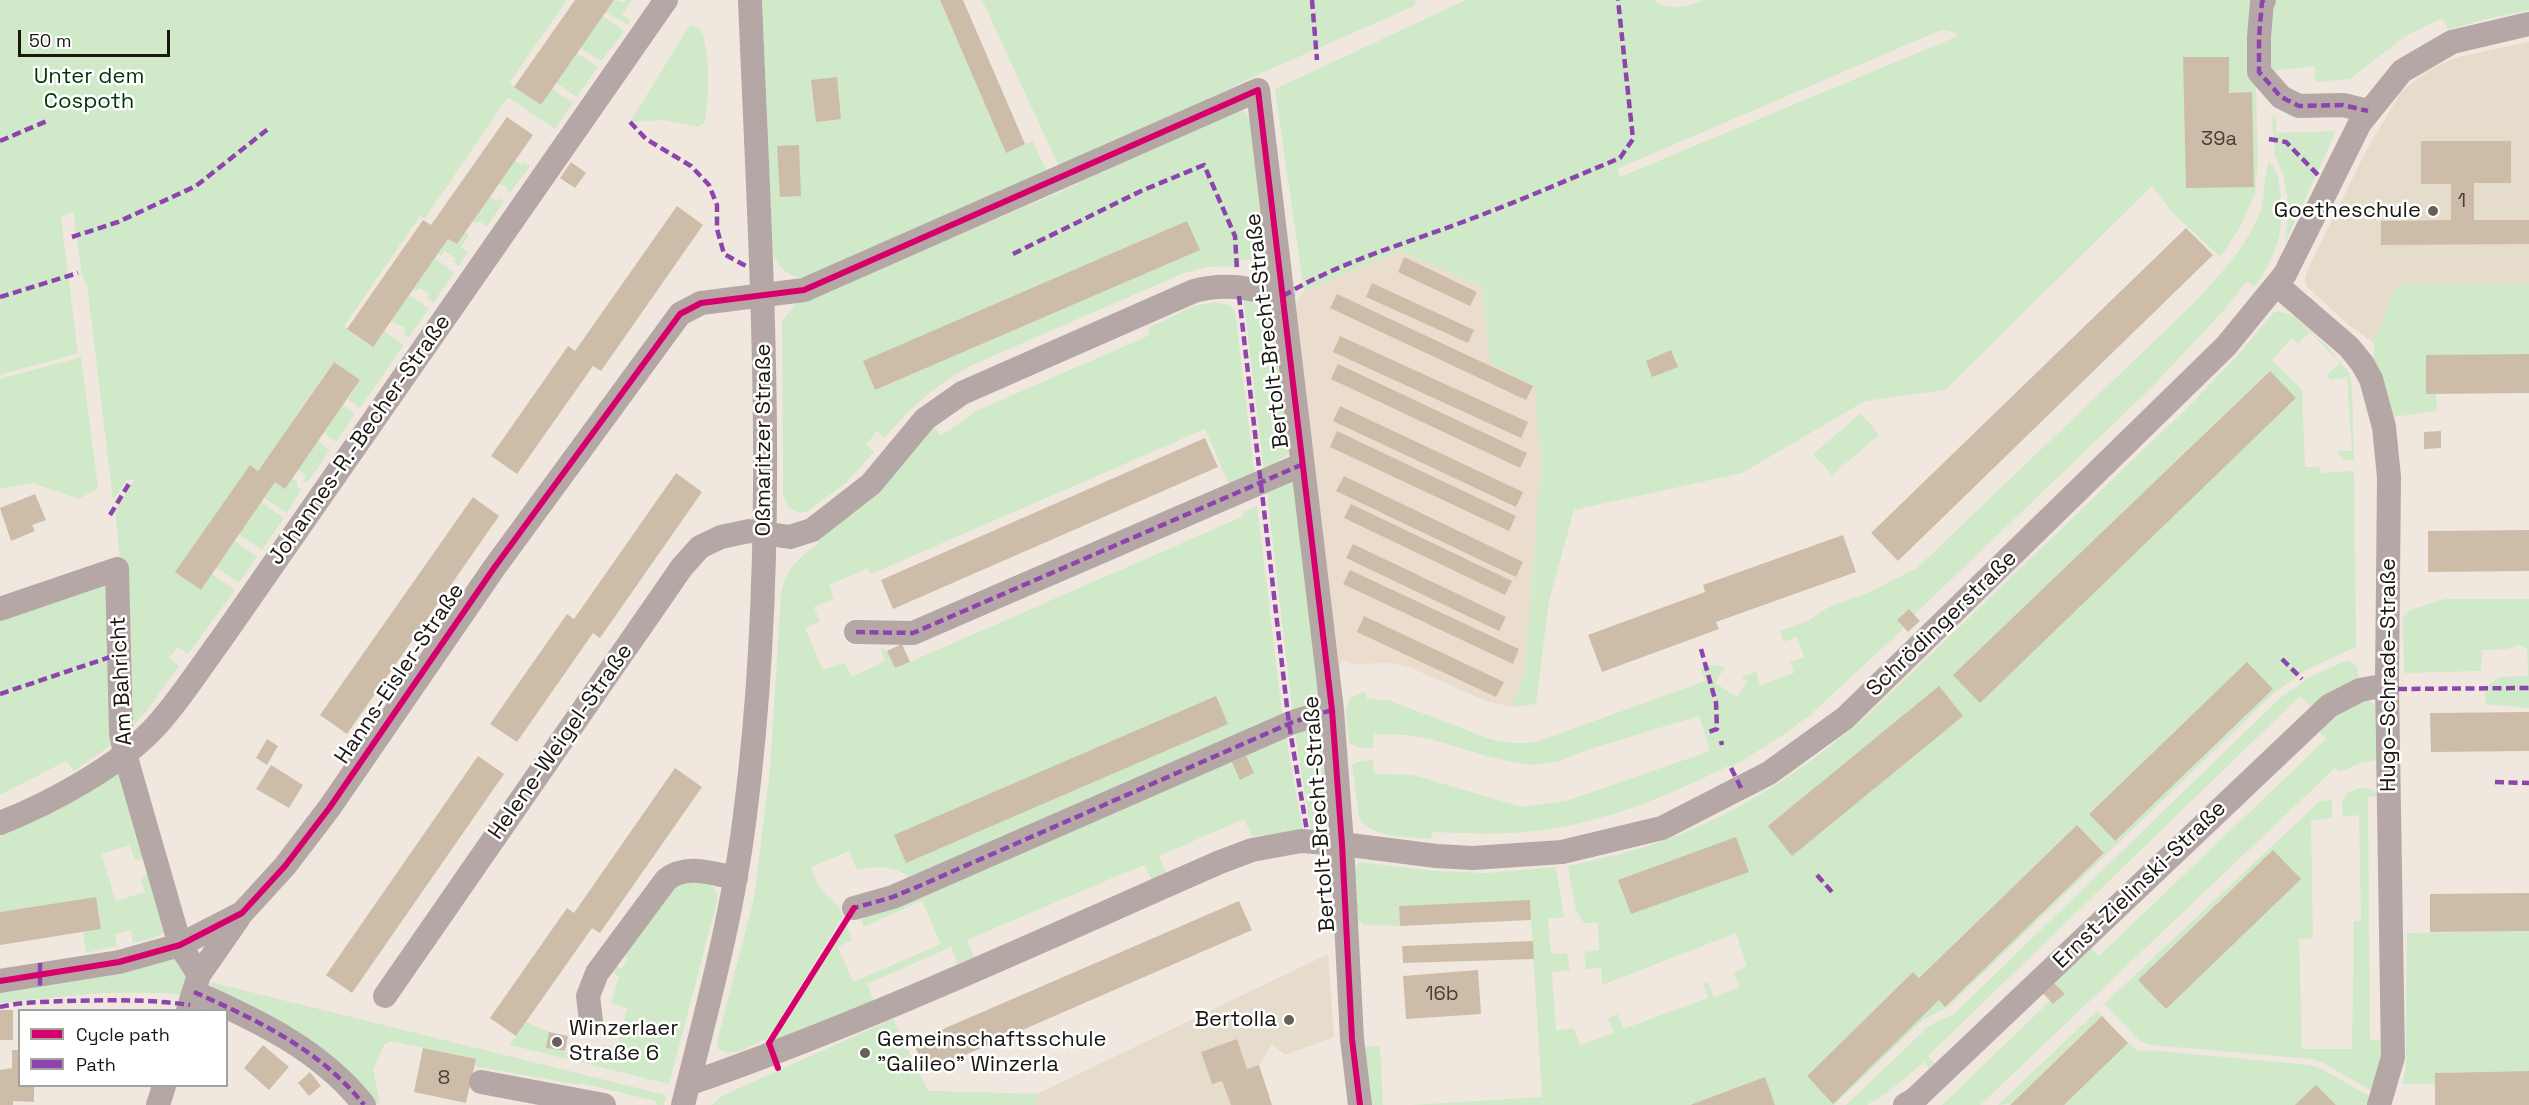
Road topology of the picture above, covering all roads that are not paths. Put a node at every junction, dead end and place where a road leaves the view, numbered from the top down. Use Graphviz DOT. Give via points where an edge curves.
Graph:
graph roads {
  1 [pos="666,0"];
  2 [pos="750,0"];
  3 [pos="2264,0"];
  4 [pos="2529,24"];
  5 [pos="2368,111"];
  6 [pos="2277,285"];
  7 [pos="762,295"];
  8 [pos="1283,296"];
  9 [pos="1301,465"];
  10 [pos="766,534"];
  11 [pos="0,609"];
  12 [pos="856,632"];
  13 [pos="2387,685"];
  14 [pos="1332,710"];
  15 [pos="124,754"];
  16 [pos="0,823"];
  17 [pos="1342,844"];
  18 [pos="736,878"];
  19 [pos="854,908"];
  20 [pos="242,913"];
  21 [pos="180,945"];
  22 [pos="0,981"];
  23 [pos="194,992"];
  24 [pos="385,996"];
  25 [pos="591,1021"];
  26 [pos="481,1082"];
  27 [pos="164,1087"];
  28 [pos="686,1094"];
  29 [pos="567,1101"];
  30 [pos="158,1105"];
  31 [pos="364,1105"];
  32 [pos="604,1105"];
  33 [pos="1360,1105"];
  34 [pos="1905,1105"];
  35 [pos="2379,1105"];
  1 -- 15 [label="street, Johannes-R.-Becher-Straße" via="220,641 156,726"];
  2 -- 7 [label="street, Oßmaritzer Straße"];
  3 -- 5 [label="street" via="2259,72 2281,97 2299,106 2343,105"];
  4 -- 5 [label="street, Schrödingerstraße" via="2452,42 2423,57 2402,71"];
  5 -- 6 [label="street, Schrödingerstraße"];
  6 -- 13 [label="street, Hugo-Schrade-Straße" via="2349,347 2371,379 2379,407 2389,477"];
  6 -- 17 [label="street, Schrödingerstraße" via="2226,346 2172,401 1845,718 1769,773 1662,828 1562,852 1473,858"];
  7 -- 8 [label="street, Bertolt-Brecht-Straße" via="804,290 1258,90"];
  7 -- 10 [label="street, Oßmaritzer Straße"];
  7 -- 20 [label="street, Hanns-Eisler-Straße" via="701,303 680,314 494,568 330,807 285,866"];
  8 -- 9 [label="street, Bertolt-Brecht-Straße"];
  8 -- 10 [label="street, Bertolt-Brecht-Straße" via="1238,286 1215,285 1194,291 962,393 925,419 871,484 812,530 790,537"];
  9 -- 12 [label="street, Bertolt-Brecht-Straße" via="913,633"];
  9 -- 14 [label="street, Bertolt-Brecht-Straße"];
  10 -- 18 [label="street, Oßmaritzer Straße" via="754,731"];
  10 -- 24 [label="street, Helene-Weigel-Straße" via="749,531 721,537 692,554"];
  11 -- 15 [label="street, Am Bahricht" via="117,569"];
  13 -- 34 [label="street, Ernst-Zielinski-Straße" via="2360,690 2329,706"];
  13 -- 35 [label="street, Hugo-Schrade-Straße" via="2393,1057"];
  14 -- 17 [label="street, Bertolt-Brecht-Straße"];
  14 -- 19 [label="street, Bertolt-Brecht-Straße" via="1293,722 893,897"];
  15 -- 16 [label="street, Johannes-R.-Becher-Straße" via="78,784"];
  15 -- 21 [label="street, Am Bahricht"];
  17 -- 28 [label="street, Bertolt-Brecht-Straße" via="1301,841 1252,850 1220,862"];
  17 -- 33 [label="street, Bertolt-Brecht-Straße" via="1352,1039"];
  18 -- 25 [label="street" via="688,871 666,880 597,973 588,996"];
  18 -- 28 [label="street, Oßmaritzer Straße" via="728,926"];
  20 -- 21 [label="street, Hanns-Eisler-Straße"];
  20 -- 23 [label="street"];
  21 -- 22 [label="street, Hanns-Eisler-Straße" via="118,962"];
  21 -- 23 [label="street, Am Bahricht"];
  23 -- 31 [label="street" via="313,1055 346,1082"];
  26 -- 29 [label="street"];
  27 -- 30 [label="street"];
  29 -- 32 [label="street"];
}
